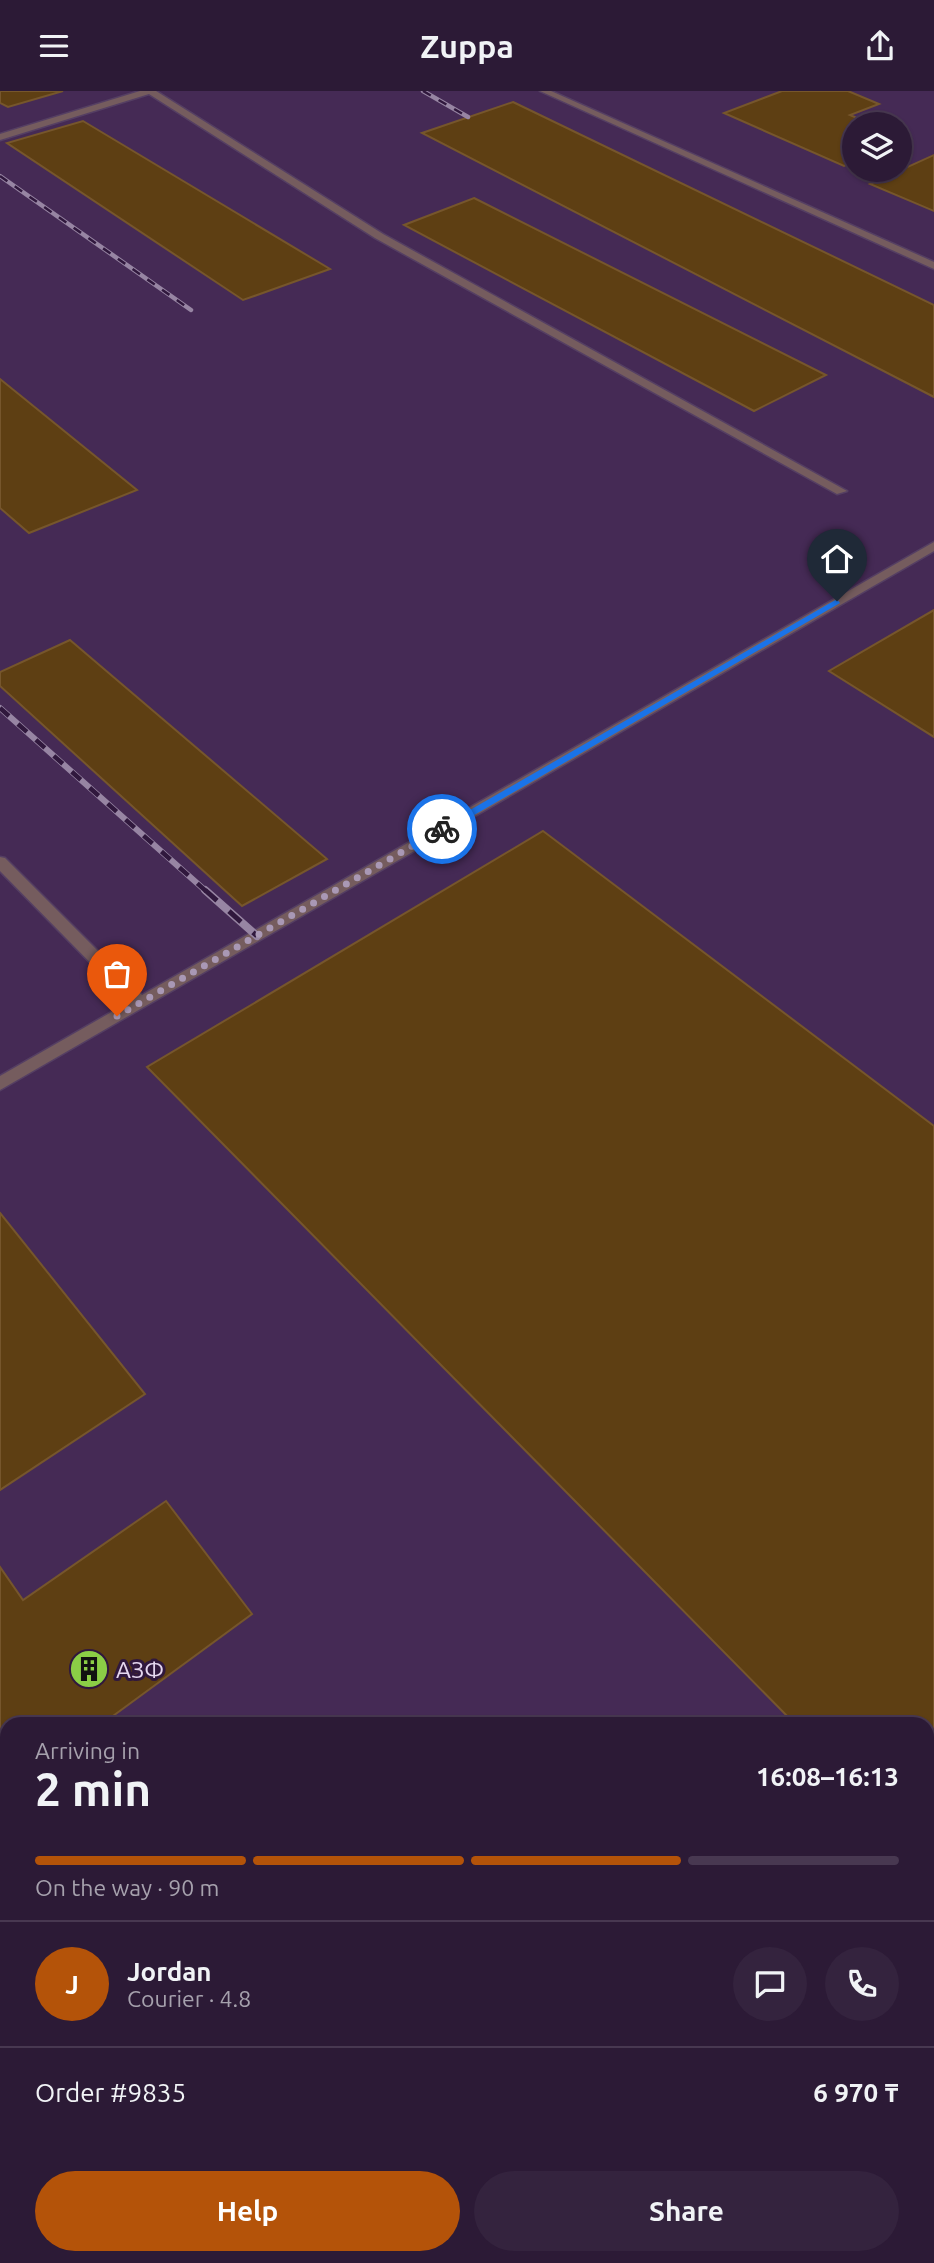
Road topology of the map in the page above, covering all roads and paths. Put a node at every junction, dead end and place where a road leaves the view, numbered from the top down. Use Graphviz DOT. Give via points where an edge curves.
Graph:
graph roads {
  1 [pos="149,91"];
  2 [pos="544,91"];
  3 [pos="0,137"];
  4 [pos="934,266"];
  5 [pos="841,491"];
  6 [pos="934,546"];
  7 [pos="0,862"];
  8 [pos="140,1003"];
  9 [pos="0,1084"];
  1 -- 3 [label="lane"];
  1 -- 5 [label="lane" via="379,236"];
  2 -- 4 [label="lane"];
  6 -- 8 [label="lane"];
  7 -- 8 [label="lane"];
  8 -- 9 [label="lane"];
}
